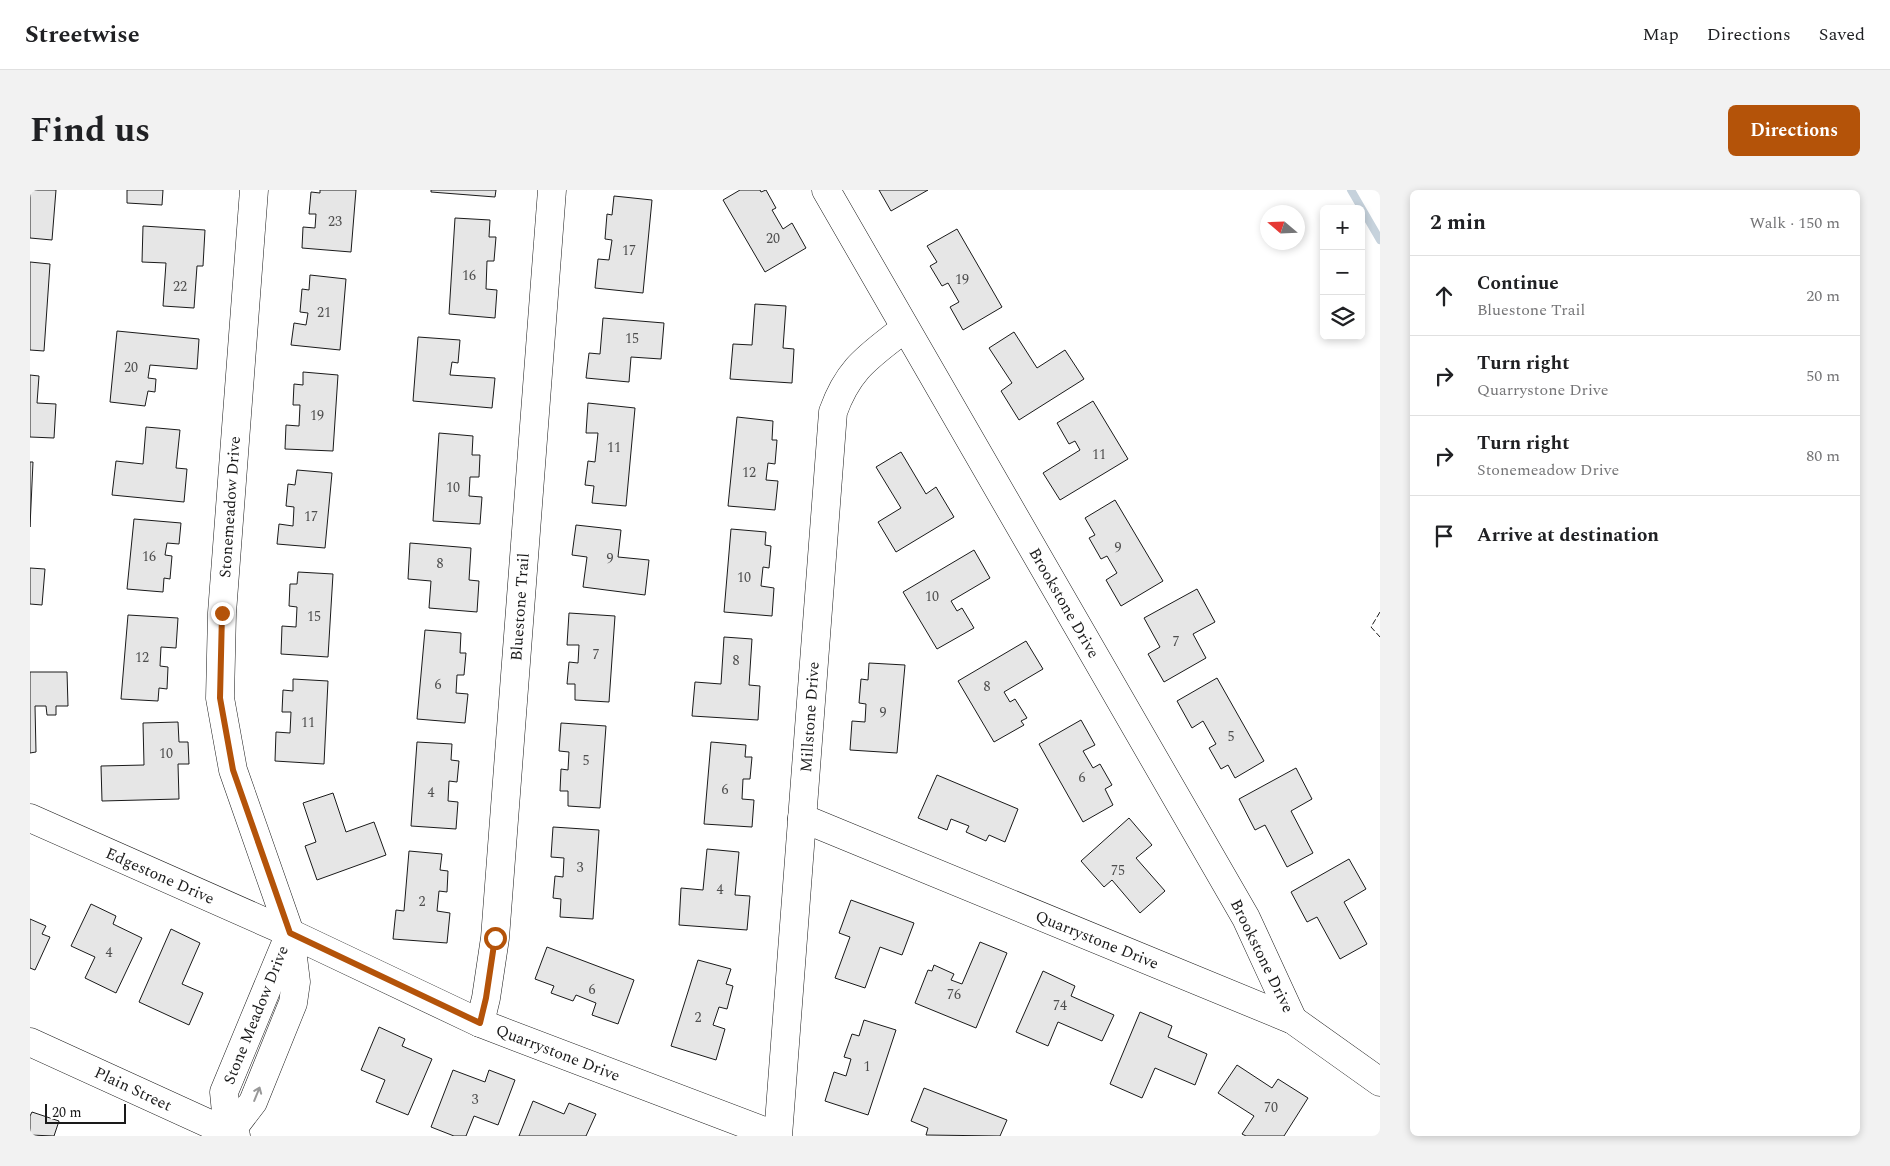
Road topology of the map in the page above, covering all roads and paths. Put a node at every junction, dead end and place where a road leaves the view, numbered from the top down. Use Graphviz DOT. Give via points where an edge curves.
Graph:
graph roads {
  1 [pos="254,190"];
  2 [pos="552,190"];
  3 [pos="826,190"];
  4 [pos="906,328"];
  5 [pos="30,818"];
  6 [pos="802,818"];
  7 [pos="290,933"];
  8 [pos="1293,1020"];
  9 [pos="480,1023"];
  10 [pos="30,1042"];
  11 [pos="1380,1082"];
  12 [pos="230,1135"];
  13 [pos="777,1136"];
  1 -- 7 [label="street, Stonemeadow Drive" via="222,613 220,698 233,770"];
  2 -- 9 [label="street, Bluestone Trail" via="495,938"];
  3 -- 4 [label="street, Brookstone Drive"];
  4 -- 6 [label="street, Millstone Drive" via="852,373 833,412"];
  4 -- 8 [label="street, Brookstone Drive" via="1246,918"];
  5 -- 7 [label="street, Edgestone Drive"];
  6 -- 8 [label="street, Quarrystone Drive"];
  6 -- 13 [label="street, Millstone Drive"];
  7 -- 9 [label="street, Quarrystone Drive"];
  7 -- 12 [label="street, Stone Meadow Drive" via="224,1092"];
  8 -- 11 [label="street, Quarrystone Drive"];
  9 -- 13 [label="street, Quarrystone Drive"];
  10 -- 12 [label="street, Plain Street"];
}
